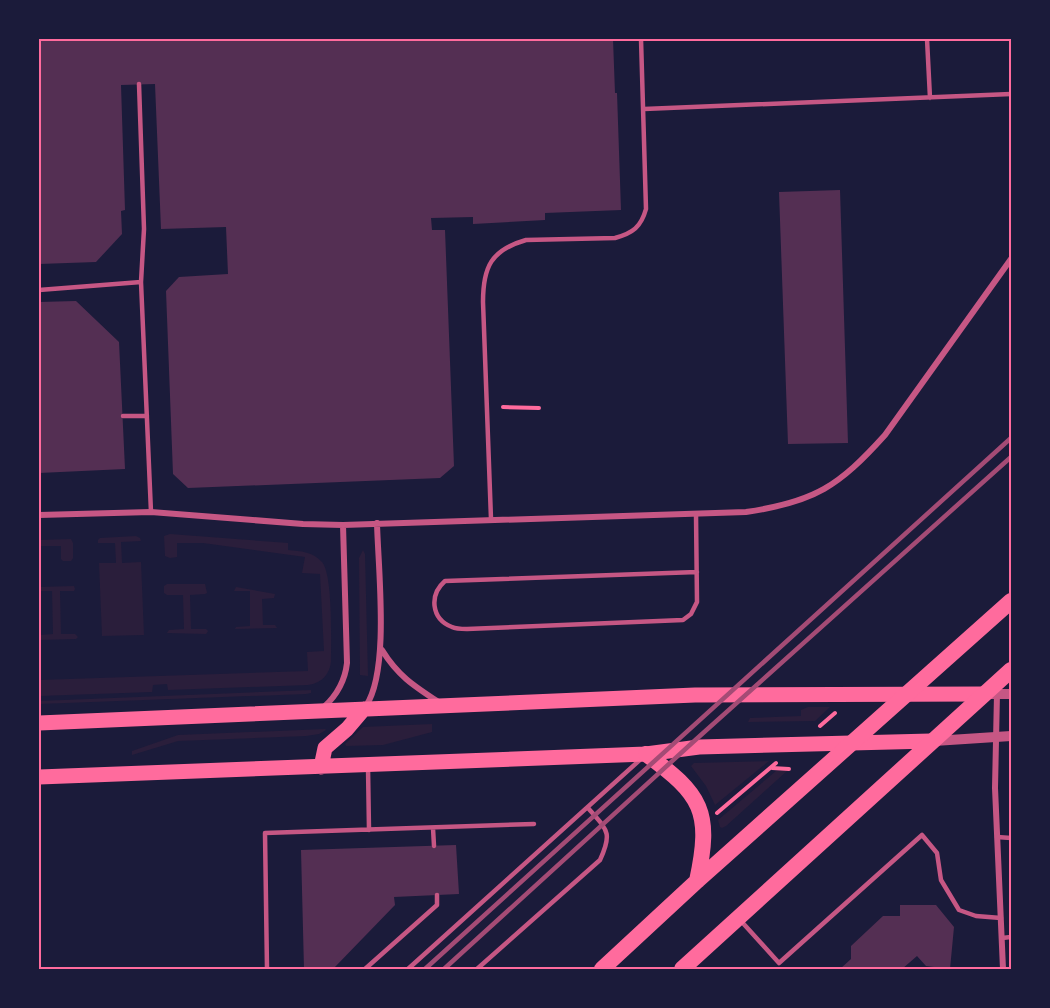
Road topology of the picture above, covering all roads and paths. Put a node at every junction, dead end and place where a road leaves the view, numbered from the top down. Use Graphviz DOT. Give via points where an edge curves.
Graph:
graph roads {
  1 [pos="641,39"];
  2 [pos="927,39"];
  3 [pos="139,84"];
  4 [pos="1011,94"];
  5 [pos="930,99"];
  6 [pos="644,109"];
  7 [pos="1011,259"];
  8 [pos="141,282"];
  9 [pos="39,290"];
  10 [pos="503,407"];
  11 [pos="539,408"];
  12 [pos="123,416"];
  13 [pos="147,416"];
  14 [pos="150,512"];
  15 [pos="696,514"];
  16 [pos="39,515"];
  17 [pos="491,519"];
  18 [pos="377,523"];
  19 [pos="343,525"];
  20 [pos="697,572"];
  21 [pos="1011,601"];
  22 [pos="381,650"];
  23 [pos="1011,670"];
  24 [pos="990,694"];
  25 [pos="1011,694"];
  26 [pos="905,696"];
  27 [pos="445,706"];
  28 [pos="364,709"];
  29 [pos="319,711"];
  30 [pos="39,723"];
  31 [pos="1011,736"];
  32 [pos="996,737"];
  33 [pos="931,741"];
  34 [pos="850,745"];
  35 [pos="646,754"];
  36 [pos="779,760"];
  37 [pos="368,764"];
  38 [pos="321,767"];
  39 [pos="771,768"];
  40 [pos="789,769"];
  41 [pos="39,777"];
  42 [pos="588,808"];
  43 [pos="717,813"];
  44 [pos="534,824"];
  45 [pos="433,828"];
  46 [pos="369,830"];
  47 [pos="997,837"];
  48 [pos="1011,838"];
  49 [pos="434,846"];
  50 [pos="698,880"];
  51 [pos="436,895"];
  52 [pos="1001,918"];
  53 [pos="739,919"];
  54 [pos="1011,937"];
  55 [pos="1002,938"];
  56 [pos="267,969"];
  57 [pos="365,969"];
  58 [pos="408,969"];
  59 [pos="477,969"];
  60 [pos="602,969"];
  61 [pos="682,969"];
  62 [pos="1003,969"];
  1 -- 6 [label="lane"];
  2 -- 5 [label="lane"];
  3 -- 8 [label="lane" via="144,230"];
  4 -- 5 [label="lane"];
  5 -- 6 [label="lane"];
  6 -- 17 [label="lane" via="646,209 638,228 615,238 516,243 497,254 485,274"];
  7 -- 15 [label="street" via="885,435 843,477 820,492 774,508"];
  8 -- 9 [label="lane"];
  8 -- 13 [label="lane"];
  10 -- 11 [label="path"];
  12 -- 13 [label="lane"];
  13 -- 14 [label="lane"];
  14 -- 16 [label="street"];
  14 -- 19 [label="street"];
  15 -- 17 [label="street"];
  15 -- 20 [label="lane"];
  17 -- 18 [label="street"];
  18 -- 19 [label="street"];
  18 -- 22 [label="street"];
  19 -- 29 [label="street" via="347,669 339,690"];
  20 -- 20 [label="lane" via="697,603 683,620 467,629 452,627 438,617 434,605 438,588 446,581"];
  21 -- 26 [label="highway"];
  22 -- 27 [label="street" via="405,680"];
  22 -- 28 [label="street" via="375,685"];
  23 -- 24 [label="highway"];
  24 -- 25 [label="street"];
  24 -- 26 [label="main road"];
  24 -- 32 [label="street"];
  24 -- 33 [label="highway"];
  26 -- 27 [label="main road" via="695,695"];
  26 -- 34 [label="highway"];
  27 -- 28 [label="main road"];
  28 -- 29 [label="main road"];
  28 -- 38 [label="main road" via="325,748"];
  29 -- 30 [label="main road"];
  31 -- 32 [label="street"];
  32 -- 33 [label="street"];
  32 -- 47 [label="street"];
  33 -- 34 [label="main road"];
  33 -- 53 [label="highway"];
  34 -- 35 [label="main road" via="699,747"];
  34 -- 50 [label="highway"];
  35 -- 37 [label="main road"];
  35 -- 42 [label="lane"];
  35 -- 50 [label="highway" via="683,782 694,797 704,830"];
  36 -- 39 [label="path"];
  37 -- 38 [label="main road"];
  37 -- 46 [label="lane"];
  38 -- 41 [label="main road"];
  39 -- 40 [label="path"];
  39 -- 43 [label="path"];
  42 -- 58 [label="lane"];
  42 -- 59 [label="lane" via="606,828 608,843 600,860"];
  44 -- 45 [label="lane"];
  45 -- 46 [label="lane"];
  45 -- 49 [label="lane"];
  46 -- 56 [label="lane" via="265,834"];
  47 -- 48 [label="lane"];
  47 -- 52 [label="street"];
  50 -- 60 [label="highway"];
  51 -- 57 [label="lane" via="437,905"];
  52 -- 53 [label="lane" via="959,910 942,880 937,853 922,835 779,963"];
  52 -- 55 [label="street"];
  53 -- 61 [label="highway"];
  54 -- 55 [label="lane"];
  55 -- 62 [label="street"];
}
